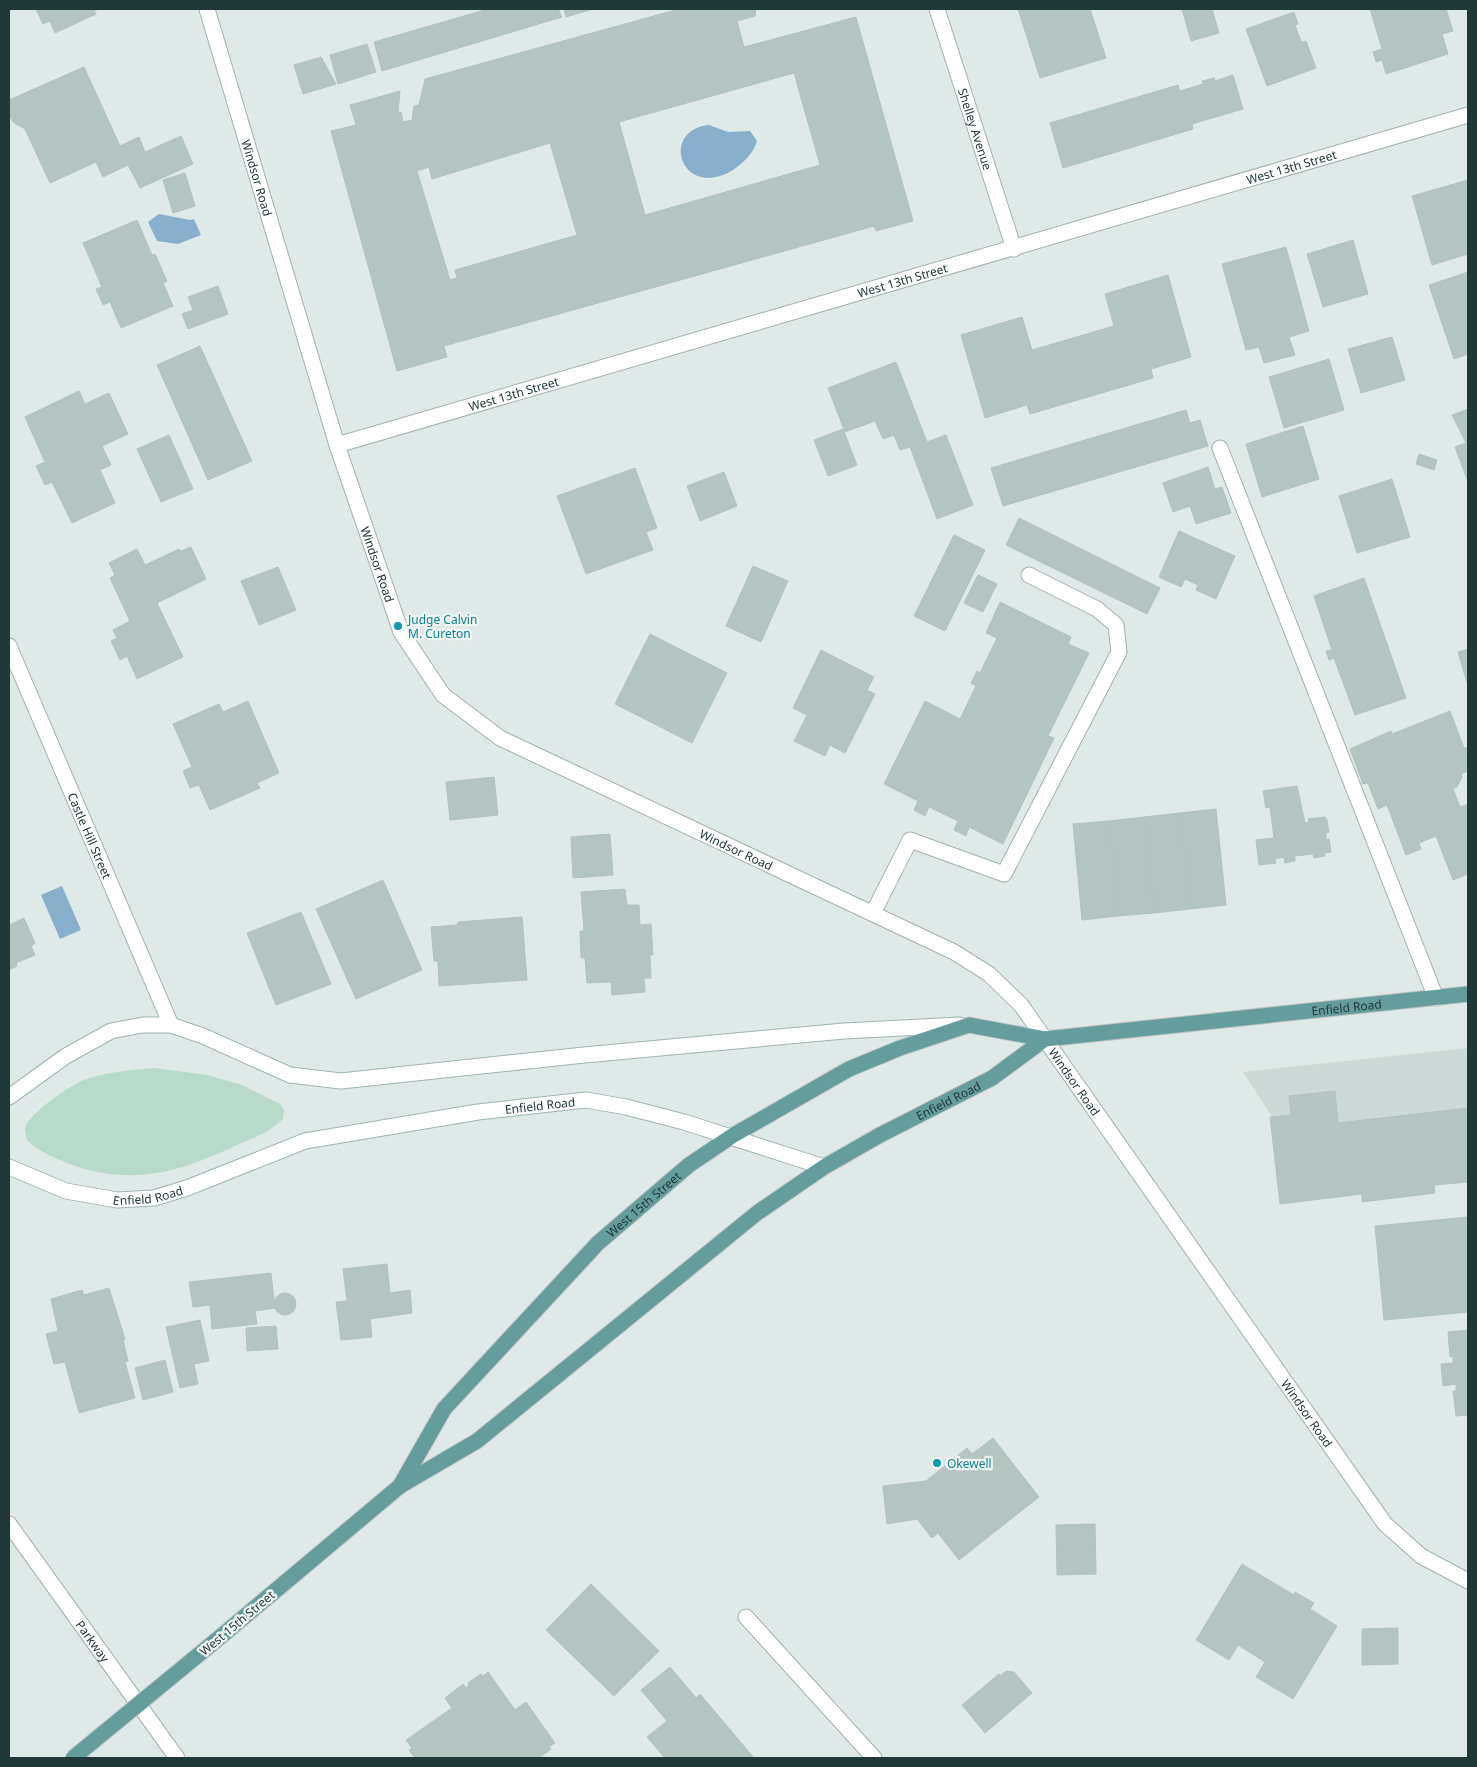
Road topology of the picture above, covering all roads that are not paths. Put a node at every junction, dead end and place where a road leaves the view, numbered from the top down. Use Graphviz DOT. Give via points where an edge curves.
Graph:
graph roads {
  1 [pos="207,9"];
  2 [pos="937,9"];
  3 [pos="1468,115"];
  4 [pos="1014,249"];
  5 [pos="337,445"];
  6 [pos="1220,448"];
  7 [pos="1030,575"];
  8 [pos="9,646"];
  9 [pos="873,913"];
  10 [pos="1468,994"];
  11 [pos="1436,998"];
  12 [pos="171,1025"];
  13 [pos="969,1025"];
  14 [pos="1045,1039"];
  15 [pos="9,1097"];
  16 [pos="732,1136"];
  17 [pos="9,1167"];
  18 [pos="824,1167"];
  19 [pos="400,1486"];
  20 [pos="9,1524"];
  21 [pos="1468,1580"];
  22 [pos="746,1617"];
  23 [pos="74,1758"];
  24 [pos="178,1758"];
  25 [pos="874,1758"];
  1 -- 5 [label="street, Windsor Road"];
  2 -- 4 [label="street, Shelley Avenue"];
  3 -- 4 [label="street, West 13th Street"];
  4 -- 5 [label="street, West 13th Street"];
  5 -- 9 [label="street, Windsor Road" via="402,632 443,695 500,738"];
  6 -- 11 [label="street"];
  7 -- 9 [label="street" via="1097,609 1116,625 1119,652 1004,874 910,840"];
  8 -- 12 [label="street, Castle Hill Street"];
  9 -- 14 [label="street, Windsor Road" via="954,952 989,974 1021,1005"];
  10 -- 11 [label="main road, Enfield Road"];
  11 -- 14 [label="main road, Enfield Road"];
  12 -- 13 [label="street, Enfield Road" via="290,1075 341,1081 844,1031"];
  12 -- 15 [label="street, Enfield Road" via="143,1025 111,1031 66,1056"];
  13 -- 14 [label="main road, Enfield Road"];
  13 -- 16 [label="main road, West 15th Street" via="849,1069"];
  14 -- 18 [label="main road, Enfield Road" via="992,1078"];
  14 -- 21 [label="street, Windsor Road" via="1385,1524 1422,1556"];
  16 -- 17 [label="street, Enfield Road" via="626,1107 586,1100 478,1112 304,1141 154,1198 118,1200 66,1191"];
  16 -- 18 [label="street, Enfield Road"];
  16 -- 19 [label="main road, West 15th Street" via="646,1200 572,1270 444,1409"];
  18 -- 19 [label="main road, West 15th Street" via="720,1241 477,1441"];
  19 -- 23 [label="main road, West 15th Street, bridge"];
  20 -- 24 [label="street, Parkway"];
  22 -- 25 [label="street"];
}
